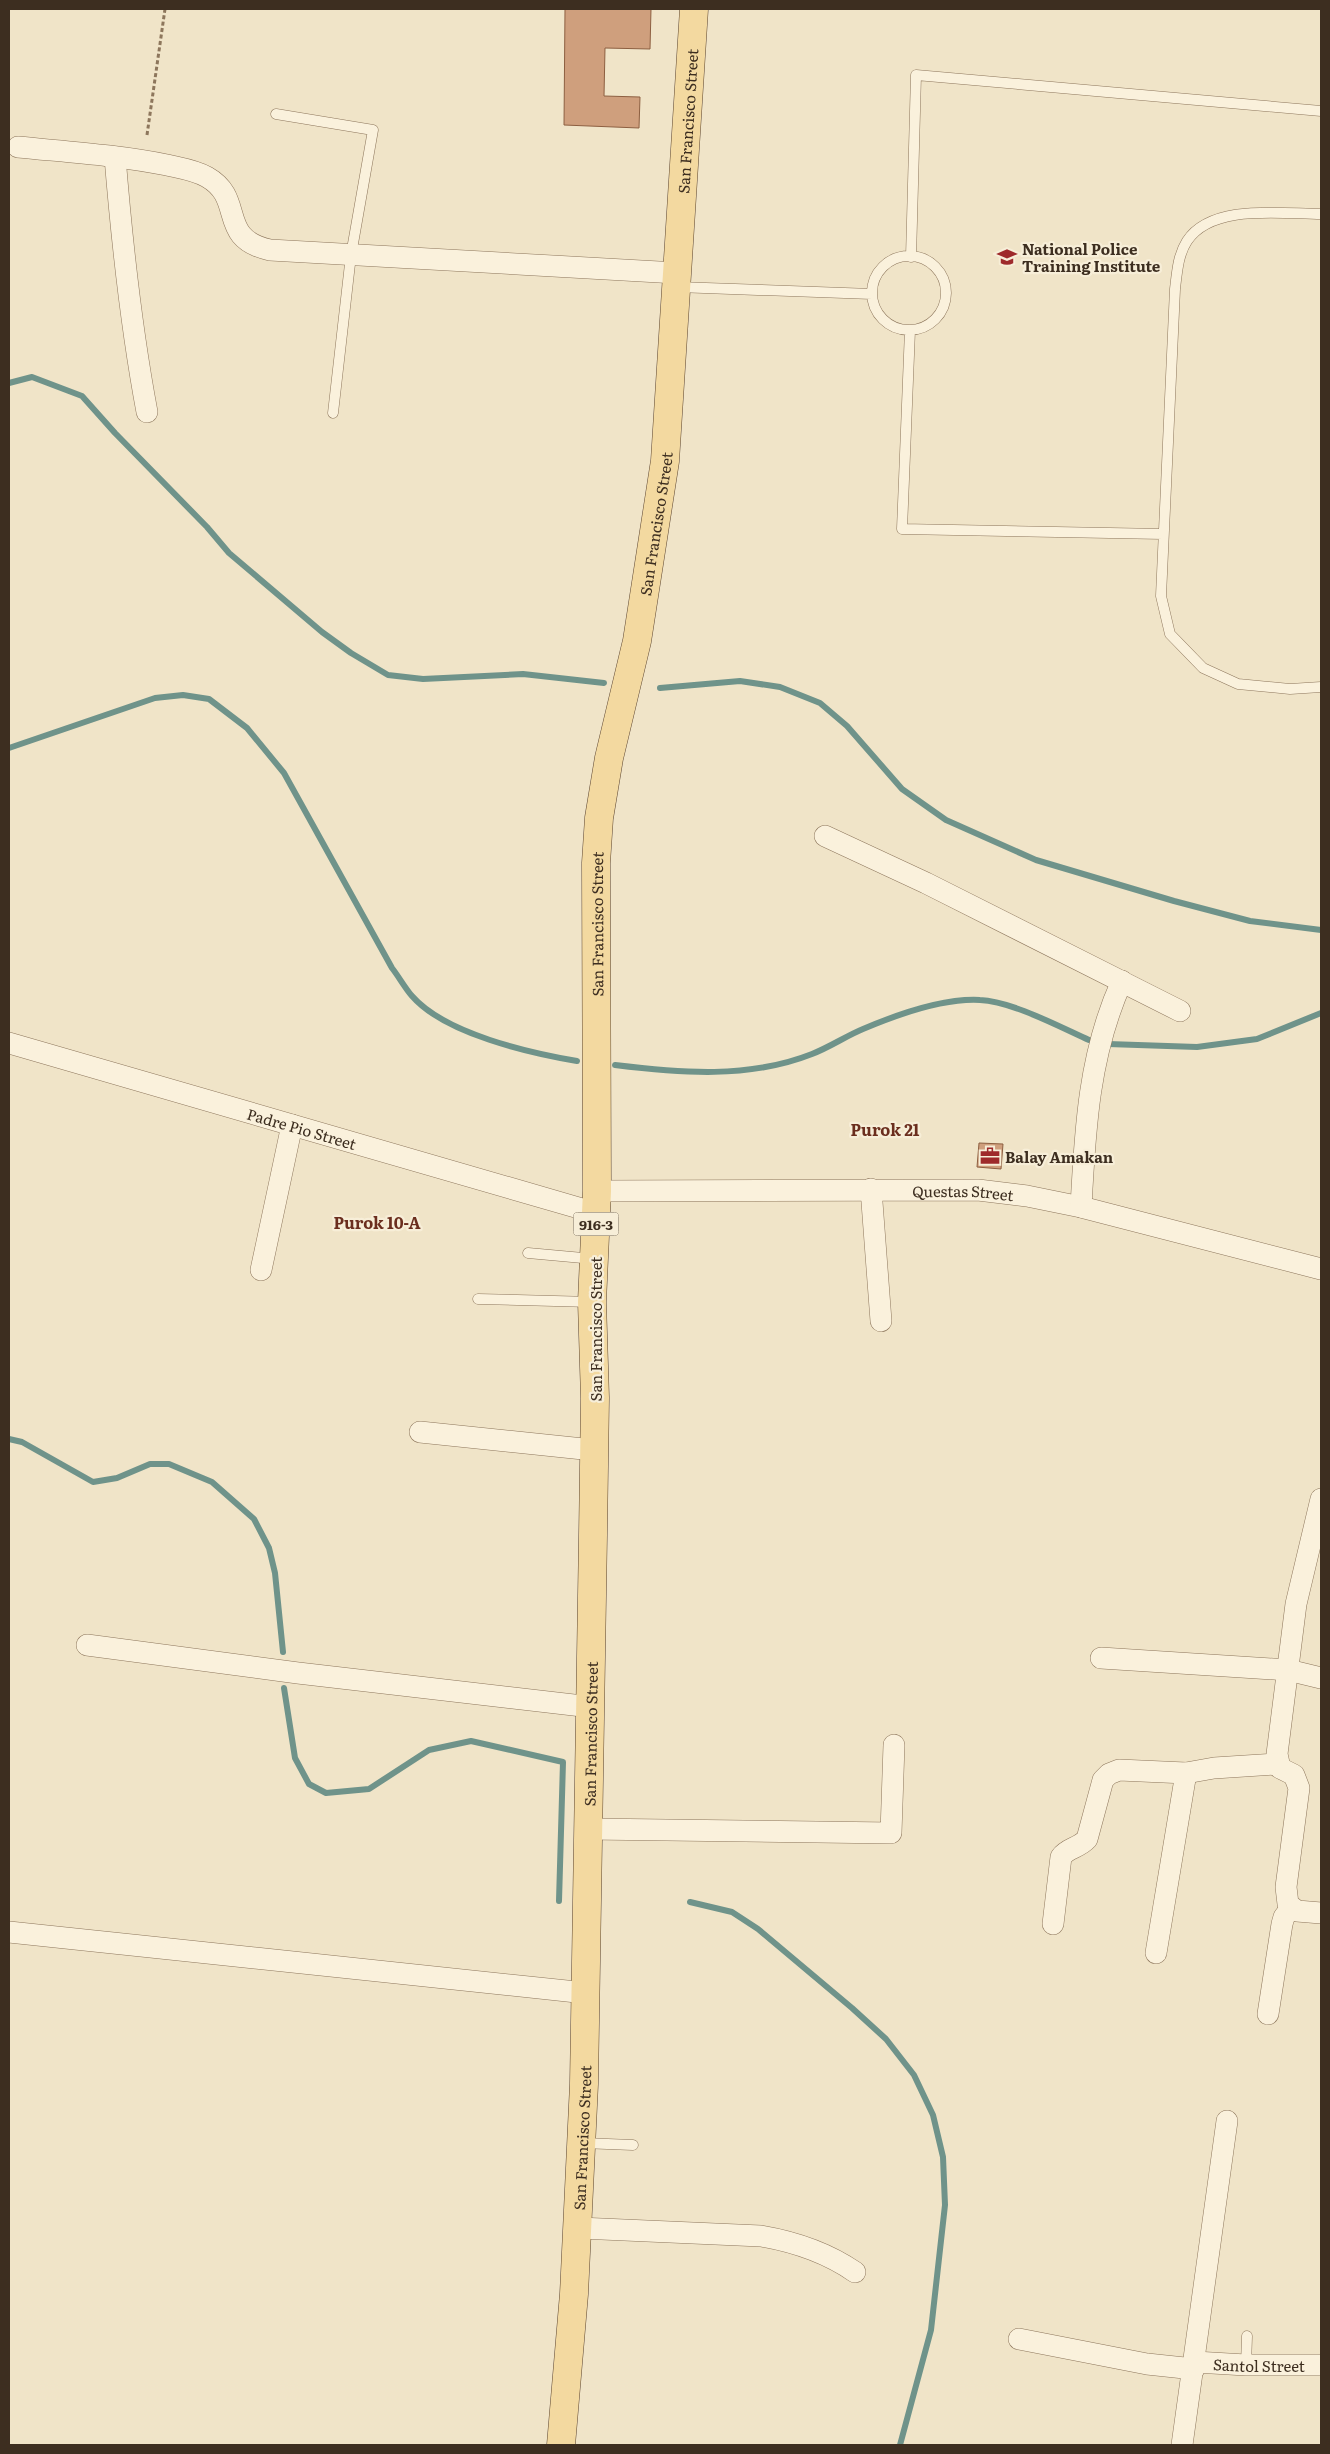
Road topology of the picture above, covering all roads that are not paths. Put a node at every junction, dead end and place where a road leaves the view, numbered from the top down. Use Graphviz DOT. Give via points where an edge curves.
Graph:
graph roads {
  1 [pos="694,9"];
  2 [pos="1321,111"];
  3 [pos="276,114"];
  4 [pos="18,147"];
  5 [pos="115,157"];
  6 [pos="1321,214"];
  7 [pos="351,255"];
  8 [pos="911,257"];
  9 [pos="677,280"];
  10 [pos="872,294"];
  11 [pos="910,330"];
  12 [pos="147,412"];
  13 [pos="333,413"];
  14 [pos="1163,534"];
  15 [pos="1321,687"];
  16 [pos="825,836"];
  17 [pos="1122,981"];
  18 [pos="1180,1011"];
  19 [pos="9,1043"];
  20 [pos="292,1125"];
  21 [pos="871,1189"];
  22 [pos="596,1202"];
  23 [pos="1081,1207"];
  24 [pos="528,1253"];
  25 [pos="594,1260"];
  26 [pos="1321,1269"];
  27 [pos="261,1270"];
  28 [pos="478,1299"];
  29 [pos="592,1302"];
  30 [pos="881,1321"];
  31 [pos="420,1432"];
  32 [pos="593,1450"];
  33 [pos="1321,1499"];
  34 [pos="87,1645"];
  35 [pos="1101,1658"];
  36 [pos="1288,1670"];
  37 [pos="1321,1678"];
  38 [pos="591,1707"];
  39 [pos="894,1745"];
  40 [pos="1277,1764"];
  41 [pos="1186,1773"];
  42 [pos="589,1829"];
  43 [pos="1291,1908"];
  44 [pos="1321,1914"];
  45 [pos="1054,1924"];
  46 [pos="9,1932"];
  47 [pos="1156,1953"];
  48 [pos="586,1993"];
  49 [pos="1268,2014"];
  50 [pos="1227,2121"];
  51 [pos="582,2143"];
  52 [pos="632,2145"];
  53 [pos="579,2228"];
  54 [pos="855,2272"];
  55 [pos="1247,2336"];
  56 [pos="1019,2339"];
  57 [pos="1195,2365"];
  58 [pos="1246,2365"];
  59 [pos="1321,2365"];
  60 [pos="561,2445"];
  61 [pos="1182,2445"];
  1 -- 9 [label="main road, San Francisco Street / 916-3"];
  2 -- 8 [label="lane" via="916,75"];
  3 -- 7 [label="lane" via="373,130"];
  4 -- 5 [label="street"];
  5 -- 7 [label="street" via="190,170 206,176 218,185 228,200 240,236 253,247"];
  5 -- 12 [label="street" via="125,272"];
  6 -- 14 [label="lane" via="1219,216 1198,228 1187,241 1178,264 1175,289"];
  7 -- 9 [label="street"];
  7 -- 13 [label="lane"];
  8 -- 10 [label="lane" via="892,261 884,267 875,280"];
  8 -- 11 [label="lane" via="924,259 938,271 946,288 946,300 934,322"];
  9 -- 10 [label="lane"];
  9 -- 22 [label="main road, San Francisco Street / 916-3" via="670,413 658,516 637,641 609,758 599,818 595,925"];
  10 -- 11 [label="lane" via="874,306 888,324"];
  11 -- 14 [label="lane" via="902,529"];
  14 -- 15 [label="lane" via="1161,596 1170,634 1203,668 1238,684 1290,689"];
  16 -- 17 [label="street"];
  17 -- 18 [label="street"];
  17 -- 23 [label="street" via="1109,1009 1088,1101"];
  19 -- 20 [label="street, Padre Pio Street"];
  20 -- 22 [label="street, Padre Pio Street"];
  20 -- 27 [label="street"];
  21 -- 22 [label="street, Questas Street"];
  21 -- 23 [label="street, Questas Street" via="978,1190"];
  21 -- 30 [label="street"];
  22 -- 25 [label="main road, San Francisco Street / 916-3"];
  23 -- 26 [label="street, Questas Street"];
  24 -- 25 [label="lane"];
  25 -- 29 [label="main road, San Francisco Street / 916-3"];
  28 -- 29 [label="lane"];
  29 -- 32 [label="main road, San Francisco Street / 916-3"];
  31 -- 32 [label="street"];
  32 -- 38 [label="main road, San Francisco Street / 916-3"];
  33 -- 36 [label="street" via="1296,1604"];
  34 -- 38 [label="street"];
  35 -- 36 [label="street"];
  36 -- 37 [label="street"];
  36 -- 40 [label="street"];
  38 -- 42 [label="main road, San Francisco Street / 916-3"];
  39 -- 42 [label="street" via="891,1833"];
  40 -- 41 [label="street"];
  40 -- 43 [label="street" via="1294,1775 1299,1788 1286,1887"];
  41 -- 45 [label="street" via="1119,1770 1103,1780 1087,1839 1081,1846 1065,1851 1061,1857"];
  41 -- 47 [label="street"];
  42 -- 48 [label="main road, San Francisco Street / 916-3"];
  43 -- 44 [label="street" via="1303,1913"];
  43 -- 49 [label="street" via="1282,1924"];
  46 -- 48 [label="street"];
  48 -- 51 [label="main road, San Francisco Street / 916-3"];
  50 -- 57 [label="street"];
  51 -- 52 [label="lane"];
  51 -- 53 [label="main road, San Francisco Street / 916-3"];
  53 -- 54 [label="street" via="761,2236 825,2253"];
  53 -- 60 [label="main road, San Francisco Street / 916-3"];
  55 -- 58 [label="lane"];
  56 -- 57 [label="street, Santol Street" via="1148,2364"];
  57 -- 58 [label="street, Santol Street"];
  57 -- 61 [label="street"];
  58 -- 59 [label="street, Santol Street"];
}
